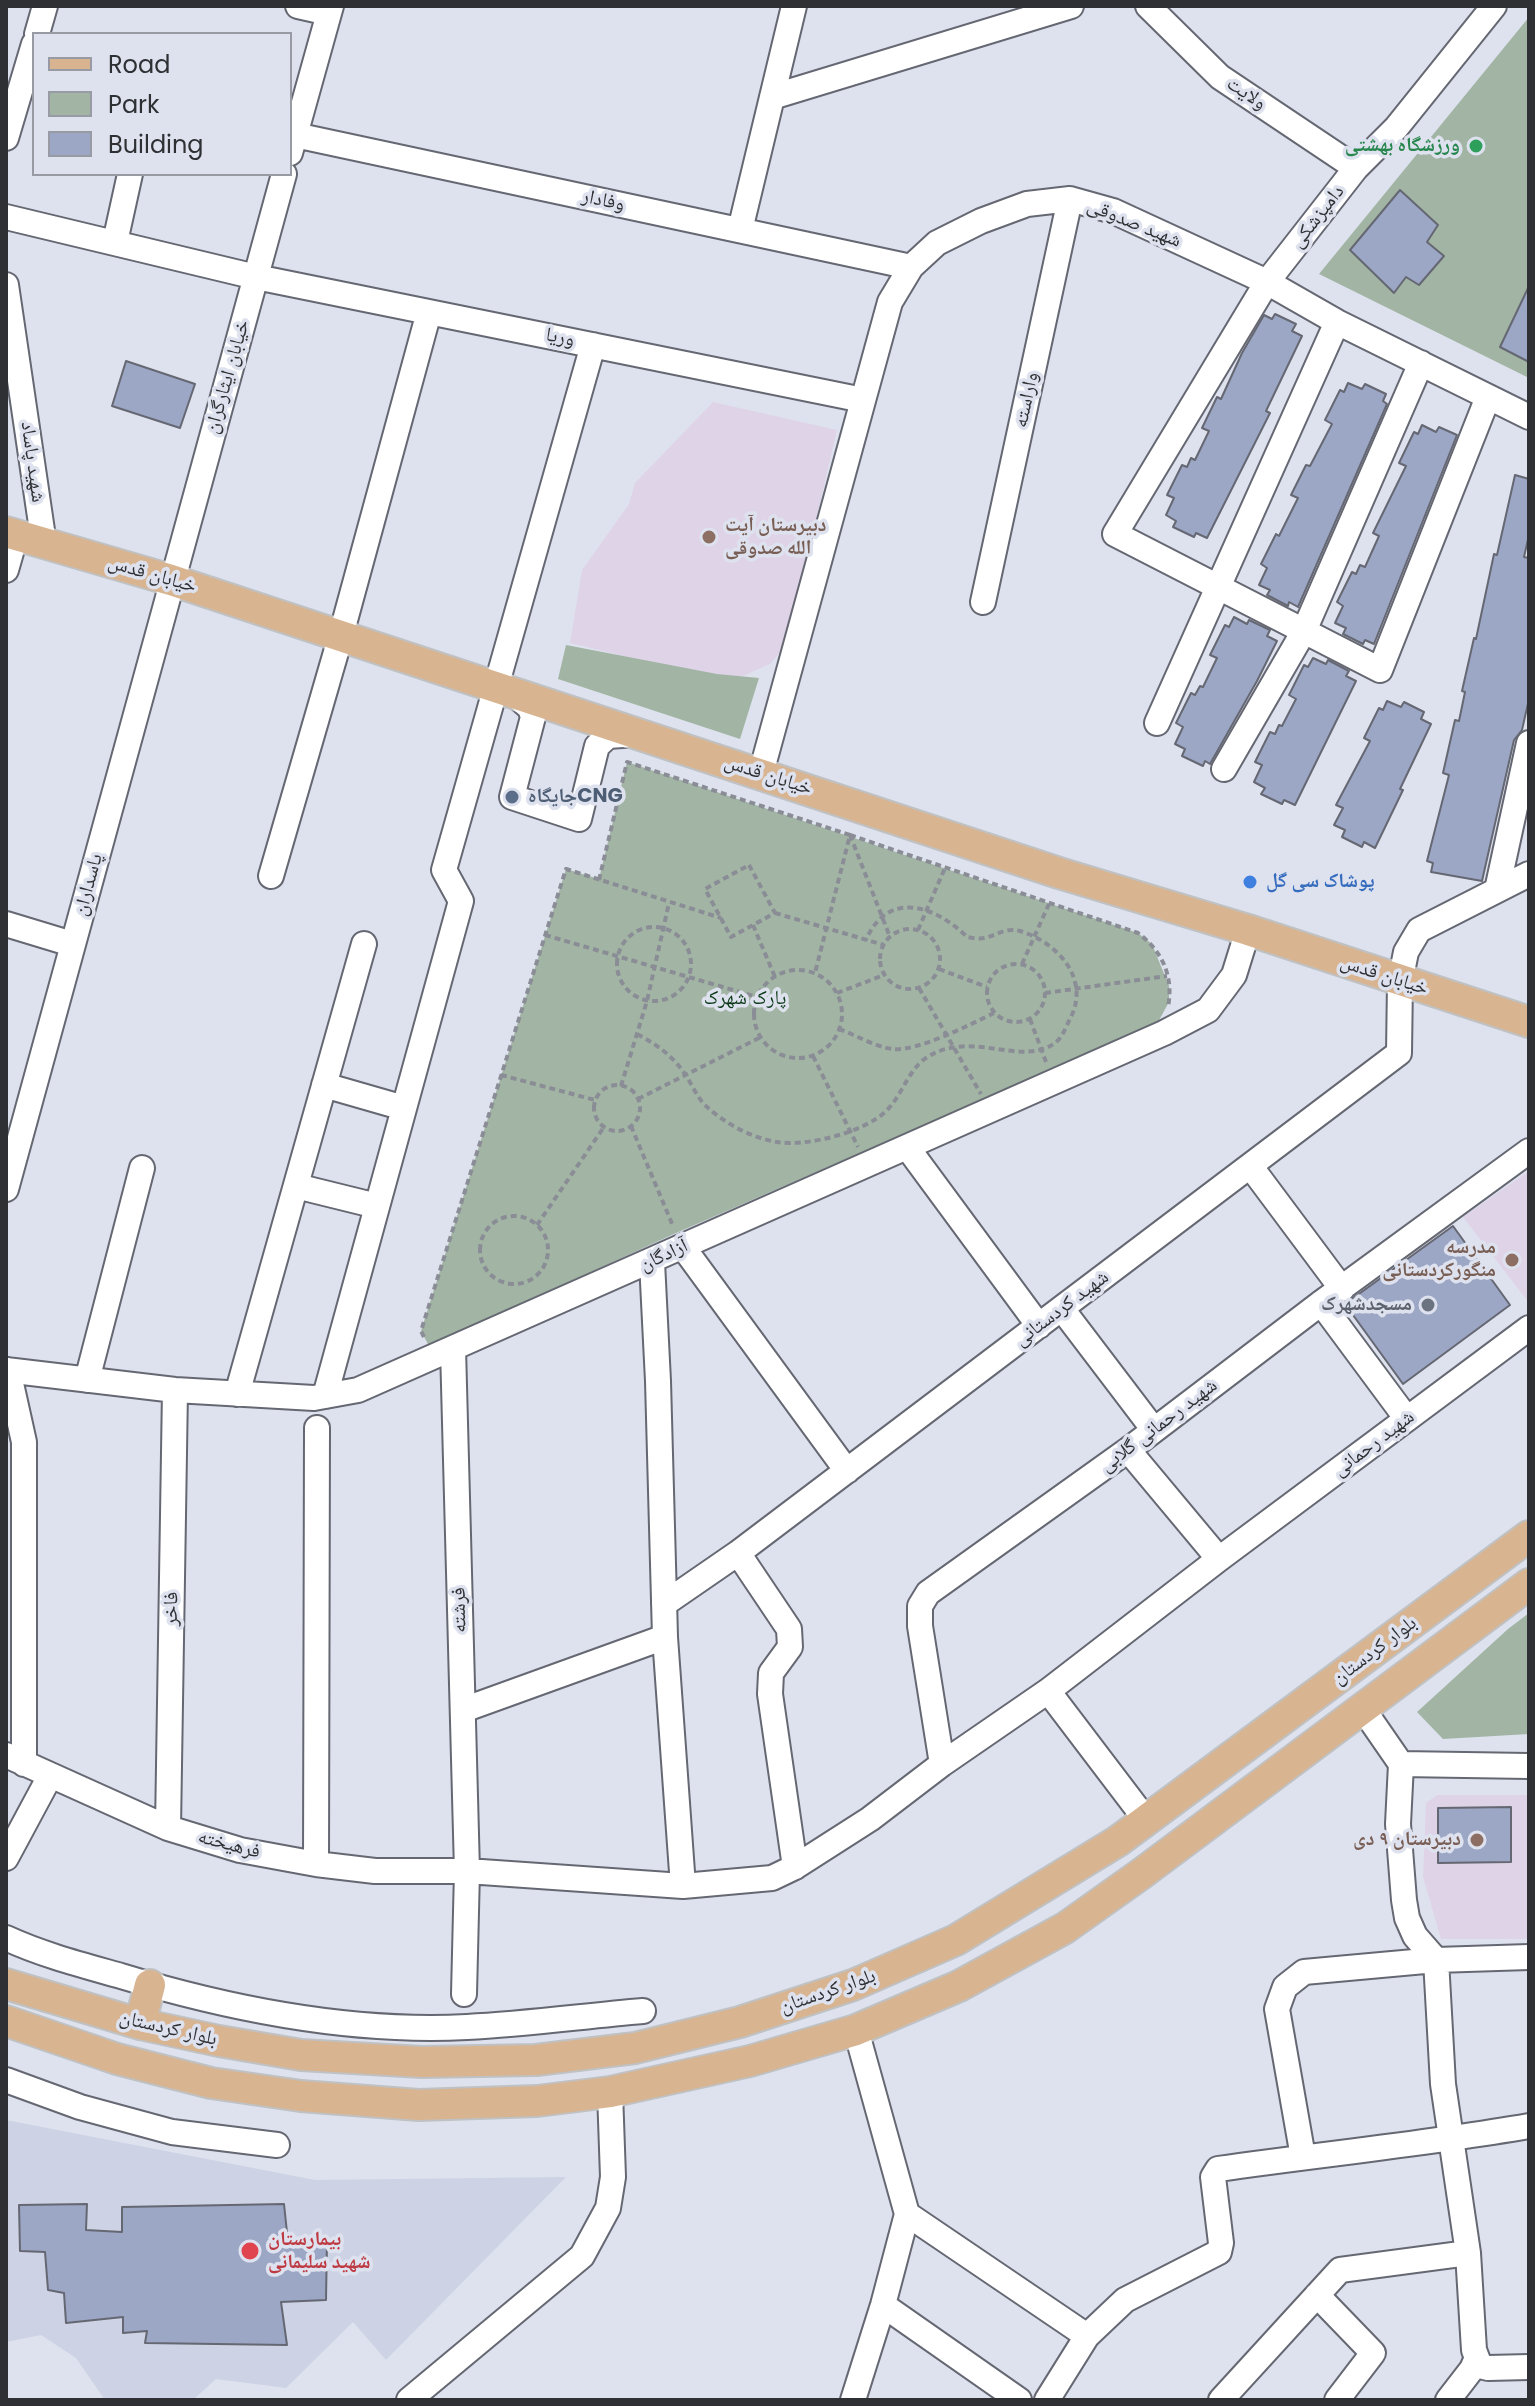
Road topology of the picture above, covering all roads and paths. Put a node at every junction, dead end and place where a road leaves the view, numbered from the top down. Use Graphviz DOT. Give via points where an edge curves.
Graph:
graph roads {
  1 [pos="45,6"];
  2 [pos="298,6"];
  3 [pos="794,6"];
  4 [pos="1071,6"];
  5 [pos="1148,6"];
  6 [pos="1494,6"];
  7 [pos="330,9"];
  8 [pos="38,32"];
  9 [pos="32,51"];
  10 [pos="772,97"];
  11 [pos="6,138"];
  12 [pos="293,144"];
  13 [pos="1356,168"];
  14 [pos="130,176"];
  15 [pos="283,176"];
  16 [pos="1070,199"];
  17 [pos="6,217"];
  18 [pos="740,230"];
  19 [pos="115,242"];
  20 [pos="911,267"];
  21 [pos="256,277"];
  22 [pos="1267,282"];
  23 [pos="6,285"];
  24 [pos="429,312"];
  25 [pos="1337,322"];
  26 [pos="593,345"];
  27 [pos="1421,363"];
  28 [pos="13,381"];
  29 [pos="1488,397"];
  30 [pos="863,400"];
  31 [pos="1529,417"];
  32 [pos="22,537"];
  33 [pos="6,570"];
  34 [pos="171,580"];
  35 [pos="1217,586"];
  36 [pos="983,602"];
  37 [pos="1304,631"];
  38 [pos="341,635"];
  39 [pos="503,689"];
  40 [pos="1157,723"];
  41 [pos="640,734"];
  42 [pos="1529,743"];
  43 [pos="1224,769"];
  44 [pos="761,773"];
  45 [pos="858,806"];
  46 [pos="850,835"];
  47 [pos="945,868"];
  48 [pos="1529,874"];
  49 [pos="271,876"];
  50 [pos="599,880"];
  51 [pos="1497,890"];
  52 [pos="669,903"];
  53 [pos="1049,903"];
  54 [pos="927,910"];
  55 [pos="775,913"];
  56 [pos="721,918"];
  57 [pos="6,924"];
  58 [pos="753,925"];
  59 [pos="662,928"];
  60 [pos="918,930"];
  61 [pos="1248,930"];
  62 [pos="1138,933"];
  63 [pos="545,935"];
  64 [pos="890,937"];
  65 [pos="1034,937"];
  66 [pos="866,940"];
  67 [pos="72,944"];
  68 [pos="364,944"];
  69 [pos="884,945"];
  70 [pos="617,957"];
  71 [pos="1022,964"];
  72 [pos="653,966"];
  73 [pos="939,969"];
  74 [pos="815,973"];
  75 [pos="884,975"];
  76 [pos="1167,976"];
  77 [pos="775,977"];
  78 [pos="688,978"];
  79 [pos="1400,982"];
  80 [pos="987,987"];
  81 [pos="919,988"];
  82 [pos="1078,989"];
  83 [pos="837,993"];
  84 [pos="1045,993"];
  85 [pos="757,997"];
  86 [pos="647,1001"];
  87 [pos="994,1013"];
  88 [pos="1030,1019"];
  89 [pos="1529,1022"];
  90 [pos="839,1029"];
  91 [pos="637,1034"];
  92 [pos="946,1035"];
  93 [pos="761,1037"];
  94 [pos="953,1047"];
  95 [pos="1042,1049"];
  96 [pos="813,1056"];
  97 [pos="501,1075"];
  98 [pos="685,1075"];
  99 [pos="1054,1082"];
  100 [pos="324,1085"];
  101 [pos="621,1086"];
  102 [pos="638,1099"];
  103 [pos="595,1100"];
  104 [pos="404,1108"];
  105 [pos="989,1111"];
  106 [pos="631,1126"];
  107 [pos="604,1127"];
  108 [pos="850,1131"];
  109 [pos="907,1147"];
  110 [pos="1529,1151"];
  111 [pos="861,1154"];
  112 [pos="1251,1167"];
  113 [pos="142,1168"];
  114 [pos="296,1186"];
  115 [pos="6,1189"];
  116 [pos="377,1206"];
  117 [pos="537,1225"];
  118 [pos="683,1247"];
  119 [pos="652,1262"];
  120 [pos="1342,1289"];
  121 [pos="1321,1303"];
  122 [pos="1062,1309"];
  123 [pos="1039,1326"];
  124 [pos="1529,1328"];
  125 [pos="441,1347"];
  126 [pos="7,1370"];
  127 [pos="87,1380"];
  128 [pos="175,1390"];
  129 [pos="237,1394"];
  130 [pos="325,1396"];
  131 [pos="1407,1419"];
  132 [pos="317,1428"];
  133 [pos="1154,1430"];
  134 [pos="1128,1450"];
  135 [pos="847,1471"];
  136 [pos="1529,1536"];
  137 [pos="738,1553"];
  138 [pos="1219,1559"];
  139 [pos="1529,1584"];
  140 [pos="664,1604"];
  141 [pos="665,1637"];
  142 [pos="1048,1691"];
  143 [pos="1303,1705"];
  144 [pos="1363,1709"];
  145 [pos="463,1710"];
  146 [pos="1327,1736"];
  147 [pos="15,1760"];
  148 [pos="942,1764"];
  149 [pos="1401,1764"];
  150 [pos="1529,1766"];
  151 [pos="50,1776"];
  152 [pos="1146,1820"];
  153 [pos="168,1828"];
  154 [pos="1118,1841"];
  155 [pos="6,1858"];
  156 [pos="316,1864"];
  157 [pos="795,1867"];
  158 [pos="467,1871"];
  159 [pos="1141,1874"];
  160 [pos="683,1886"];
  161 [pos="6,1938"];
  162 [pos="1529,1957"];
  163 [pos="1436,1960"];
  164 [pos="6,1984"];
  165 [pos="150,1985"];
  166 [pos="464,1994"];
  167 [pos="643,2011"];
  168 [pos="6,2021"];
  169 [pos="140,2024"];
  170 [pos="856,2030"];
  171 [pos="6,2080"];
  172 [pos="610,2092"];
  173 [pos="1529,2126"];
  174 [pos="1451,2140"];
  175 [pos="277,2145"];
  176 [pos="1303,2157"];
  177 [pos="907,2214"];
  178 [pos="1468,2253"];
  179 [pos="1317,2295"];
  180 [pos="883,2305"];
  181 [pos="1087,2336"];
  182 [pos="1475,2355"];
  183 [pos="1529,2367"];
  184 [pos="409,2400"];
  185 [pos="853,2400"];
  186 [pos="1019,2400"];
  187 [pos="1047,2400"];
  188 [pos="1221,2400"];
  189 [pos="1337,2400"];
  190 [pos="1448,2400"];
  1 -- 8 [label="street"];
  2 -- 7 [label="street"];
  3 -- 10 [label="street"];
  4 -- 10 [label="street"];
  5 -- 13 [label="street, ولایت" via="1220,77"];
  6 -- 13 [label="street, دامپزشکی" via="1396,128"];
  7 -- 12 [label="street"];
  9 -- 11 [label="street"];
  10 -- 18 [label="street"];
  12 -- 18 [label="street, وفادار"];
  13 -- 22 [label="street, دامپزشکی"];
  14 -- 19 [label="street"];
  15 -- 21 [label="street, خیابان ایثارگران"];
  16 -- 20 [label="street, شهید صدوقی" via="1027,204 981,221 937,243"];
  16 -- 22 [label="street, شهید صدوقی" via="1113,211"];
  16 -- 36 [label="street, واراسته"];
  17 -- 19 [label="street, وریا"];
  18 -- 20 [label="street, وفادار"];
  19 -- 21 [label="street, وریا"];
  20 -- 30 [label="street, شهید صدوقی" via="890,302"];
  21 -- 24 [label="street, وریا"];
  21 -- 34 [label="street, خیابان ایثارگران"];
  22 -- 25 [label="street, شهید صدوقی"];
  22 -- 35 [label="street, دامپزشکی" via="1115,534"];
  23 -- 28 [label="street, شهید پاساد"];
  24 -- 26 [label="street, وریا"];
  24 -- 38 [label="street"];
  25 -- 27 [label="street, شهید صدوقی"];
  25 -- 35 [label="street"];
  26 -- 30 [label="street, وریا"];
  26 -- 39 [label="street"];
  27 -- 29 [label="street, شهید صدوقی"];
  27 -- 37 [label="street"];
  28 -- 32 [label="street, شهید پاساد"];
  29 -- 31 [label="street, شهید صدوقی"];
  29 -- 37 [label="street" via="1380,670"];
  30 -- 44 [label="street, شهید صدوقی"];
  32 -- 33 [label="street"];
  32 -- 34 [label="main road, خیابان قدس"];
  34 -- 38 [label="main road, خیابان قدس"];
  34 -- 67 [label="street, پاسداران"];
  35 -- 37 [label="street"];
  35 -- 40 [label="street"];
  37 -- 43 [label="street"];
  38 -- 39 [label="main road, خیابان قدس"];
  38 -- 49 [label="street"];
  39 -- 41 [label="main road, خیابان قدس"];
  39 -- 41 [label="street" via="530,708 533,717 512,797 526,802 579,819 597,746 608,736"];
  39 -- 104 [label="street" via="444,870 461,901"];
  41 -- 44 [label="main road, خیابان قدس"];
  42 -- 51 [label="street"];
  44 -- 45 [label="main road, خیابان قدس"];
  45 -- 46 [label="path"];
  45 -- 61 [label="main road, خیابان قدس"];
  46 -- 47 [label="path"];
  46 -- 50 [label="path" via="627,762"];
  46 -- 64 [label="path"];
  46 -- 74 [label="path"];
  47 -- 53 [label="path"];
  47 -- 54 [label="path"];
  48 -- 51 [label="street"];
  50 -- 52 [label="path"];
  50 -- 63 [label="path" via="566,869"];
  51 -- 79 [label="street" via="1419,930 1406,952"];
  52 -- 56 [label="path"];
  52 -- 59 [label="path"];
  53 -- 62 [label="path"];
  53 -- 65 [label="path"];
  54 -- 60 [label="path"];
  54 -- 65 [label="path" via="967,937 1019,930"];
  54 -- 66 [label="path" via="899,908 879,919"];
  55 -- 56 [label="path" via="749,865 705,889"];
  55 -- 58 [label="path"];
  55 -- 66 [label="path"];
  56 -- 58 [label="path" via="731,937"];
  57 -- 67 [label="street"];
  58 -- 77 [label="path"];
  59 -- 70 [label="path" via="639,930"];
  59 -- 72 [label="path"];
  59 -- 78 [label="path" via="674,933 689,953"];
  60 -- 64 [label="path"];
  60 -- 73 [label="path" via="939,950"];
  61 -- 79 [label="main road, خیابان قدس"];
  61 -- 99 [label="street, آزادگان" via="1234,975 1208,1010"];
  63 -- 70 [label="path"];
  63 -- 97 [label="path"];
  64 -- 69 [label="path"];
  65 -- 71 [label="path"];
  65 -- 82 [label="path" via="1063,958"];
  66 -- 69 [label="path"];
  67 -- 115 [label="street, پاسداران"];
  68 -- 100 [label="street"];
  69 -- 75 [label="path"];
  70 -- 72 [label="path"];
  70 -- 86 [label="path" via="620,980"];
  71 -- 80 [label="path" via="1003,966"];
  71 -- 84 [label="path" via="1039,975"];
  72 -- 78 [label="path"];
  72 -- 86 [label="path"];
  73 -- 80 [label="path"];
  73 -- 81 [label="path"];
  74 -- 77 [label="path" via="787,971"];
  74 -- 83 [label="path"];
  75 -- 81 [label="path" via="899,988"];
  75 -- 83 [label="path"];
  76 -- 82 [label="path"];
  77 -- 85 [label="path"];
  78 -- 85 [label="path"];
  78 -- 86 [label="path" via="671,997"];
  79 -- 89 [label="main road, خیابان قدس"];
  79 -- 112 [label="street, شهید کردستانی" via="1399,1053"];
  80 -- 87 [label="path"];
  81 -- 92 [label="path"];
  82 -- 84 [label="path"];
  82 -- 95 [label="path" via="1063,1033"];
  83 -- 90 [label="path" via="842,1007"];
  84 -- 88 [label="path"];
  85 -- 93 [label="path" via="755,1025"];
  86 -- 91 [label="path"];
  87 -- 88 [label="path" via="1011,1022"];
  87 -- 92 [label="path"];
  88 -- 95 [label="path"];
  90 -- 92 [label="path" via="892,1049"];
  90 -- 96 [label="path" via="826,1049"];
  91 -- 98 [label="path" via="672,1058"];
  91 -- 101 [label="path"];
  92 -- 94 [label="path"];
  93 -- 96 [label="path" via="783,1056"];
  93 -- 98 [label="path"];
  94 -- 95 [label="path" via="987,1046 1012,1053"];
  94 -- 105 [label="path"];
  94 -- 108 [label="path" via="926,1058 886,1112"];
  95 -- 99 [label="path"];
  96 -- 108 [label="path"];
  97 -- 103 [label="path"];
  97 -- 125 [label="path" via="421,1331"];
  98 -- 102 [label="path"];
  98 -- 108 [label="path" via="705,1106 760,1138 797,1143"];
  99 -- 105 [label="street, آزادگان"];
  100 -- 104 [label="street"];
  100 -- 114 [label="street"];
  101 -- 102 [label="path"];
  101 -- 103 [label="path" via="605,1088"];
  102 -- 106 [label="path" via="639,1113"];
  103 -- 107 [label="path" via="595,1115"];
  104 -- 116 [label="street"];
  105 -- 109 [label="street, آزادگان"];
  106 -- 107 [label="path" via="618,1131"];
  106 -- 118 [label="path"];
  107 -- 117 [label="path"];
  108 -- 111 [label="path"];
  109 -- 118 [label="street, آزادگان"];
  109 -- 123 [label="street"];
  110 -- 120 [label="street, شهید رحمانی گلابی"];
  112 -- 120 [label="street"];
  112 -- 122 [label="street, شهید کردستانی"];
  113 -- 127 [label="street"];
  114 -- 116 [label="street"];
  114 -- 129 [label="street"];
  116 -- 130 [label="street"];
  117 -- 117 [label="path" via="516,1216 486,1231 480,1254 490,1275 509,1284 530,1281 538,1274 547,1244"];
  118 -- 119 [label="street, آزادگان"];
  118 -- 135 [label="street"];
  119 -- 125 [label="street, آزادگان"];
  119 -- 140 [label="street"];
  120 -- 121 [label="street, شهید رحمانی گلابی"];
  121 -- 131 [label="street"];
  121 -- 133 [label="street, شهید رحمانی گلابی"];
  122 -- 123 [label="street, شهید کردستانی"];
  122 -- 133 [label="street"];
  123 -- 135 [label="street, شهید کردستانی"];
  124 -- 131 [label="street, شهید رحمانی"];
  125 -- 130 [label="street, آزادگان" via="358,1390"];
  125 -- 145 [label="street, فرشته"];
  126 -- 127 [label="street, آزادگان"];
  126 -- 147 [label="street" via="24,1442"];
  127 -- 128 [label="street, آزادگان"];
  128 -- 129 [label="street, آزادگان"];
  128 -- 153 [label="street, فاخر"];
  129 -- 130 [label="street, آزادگان"];
  131 -- 138 [label="street, شهید رحمانی"];
  132 -- 156 [label="street"];
  133 -- 134 [label="street, شهید رحمانی گلابی"];
  134 -- 138 [label="street"];
  134 -- 148 [label="street, شهید رحمانی گلابی" via="928,1593 920,1606"];
  135 -- 137 [label="street, شهید کردستانی"];
  136 -- 143 [label="main road, بلوار کردستان"];
  137 -- 140 [label="street, شهید کردستانی"];
  137 -- 157 [label="street" via="789,1629 790,1647 771,1673 770,1694"];
  138 -- 142 [label="street, شهید رحمانی"];
  139 -- 144 [label="main road, بلوار کردستان"];
  140 -- 141 [label="street"];
  141 -- 145 [label="street"];
  141 -- 160 [label="street"];
  142 -- 148 [label="street, شهید رحمانی"];
  142 -- 152 [label="street"];
  143 -- 146 [label="main road"];
  143 -- 152 [label="main road, بلوار کردستان"];
  144 -- 146 [label="main road, بلوار کردستان"];
  144 -- 149 [label="street"];
  145 -- 158 [label="street, فرشته"];
  146 -- 159 [label="main road, بلوار کردستان"];
  147 -- 151 [label="street, فرهیخته"];
  148 -- 157 [label="street, فرهیخته"];
  149 -- 150 [label="street"];
  149 -- 163 [label="street" via="1398,1824 1404,1900 1415,1936"];
  151 -- 153 [label="street, فرهیخته"];
  151 -- 155 [label="street"];
  152 -- 154 [label="main road, بلوار کردستان"];
  153 -- 156 [label="street, فرهیخته" via="240,1850"];
  154 -- 159 [label="main road"];
  154 -- 169 [label="main road, بلوار کردستان" via="956,1940 853,1985 740,2022 635,2048 536,2060 422,2062 301,2055"];
  156 -- 158 [label="street, فرهیخته" via="375,1871"];
  157 -- 160 [label="street, فرهیخته" via="772,1878"];
  158 -- 160 [label="street, فرهیخته"];
  158 -- 166 [label="street, فرشته"];
  159 -- 170 [label="main road, بلوار کردستان" via="1065,1928 959,1986"];
  161 -- 165 [label="street"];
  162 -- 163 [label="street"];
  163 -- 174 [label="street"];
  163 -- 176 [label="street" via="1304,1972 1285,1987 1277,2009"];
  164 -- 169 [label="main road, بلوار کردستان"];
  165 -- 167 [label="street" via="288,2018 379,2026 466,2027"];
  165 -- 169 [label="main road"];
  168 -- 172 [label="main road, بلوار کردستان" via="117,2059 211,2083 301,2096 419,2105 537,2101"];
  170 -- 172 [label="main road, بلوار کردستان" via="750,2061"];
  170 -- 177 [label="street"];
  171 -- 175 [label="street" via="172,2132"];
  172 -- 184 [label="street" via="613,2177 608,2208 582,2256"];
  173 -- 174 [label="street"];
  174 -- 176 [label="street"];
  174 -- 178 [label="street"];
  176 -- 181 [label="street" via="1218,2169 1213,2177 1219,2252 1125,2300"];
  177 -- 180 [label="street"];
  177 -- 181 [label="street"];
  178 -- 179 [label="street" via="1340,2270"];
  178 -- 182 [label="street"];
  179 -- 188 [label="street"];
  179 -- 189 [label="street" via="1373,2353"];
  180 -- 185 [label="street"];
  180 -- 186 [label="street"];
  181 -- 187 [label="street"];
  182 -- 183 [label="street" via="1480,2366 1488,2368"];
  182 -- 190 [label="street" via="1472,2369"];
}
